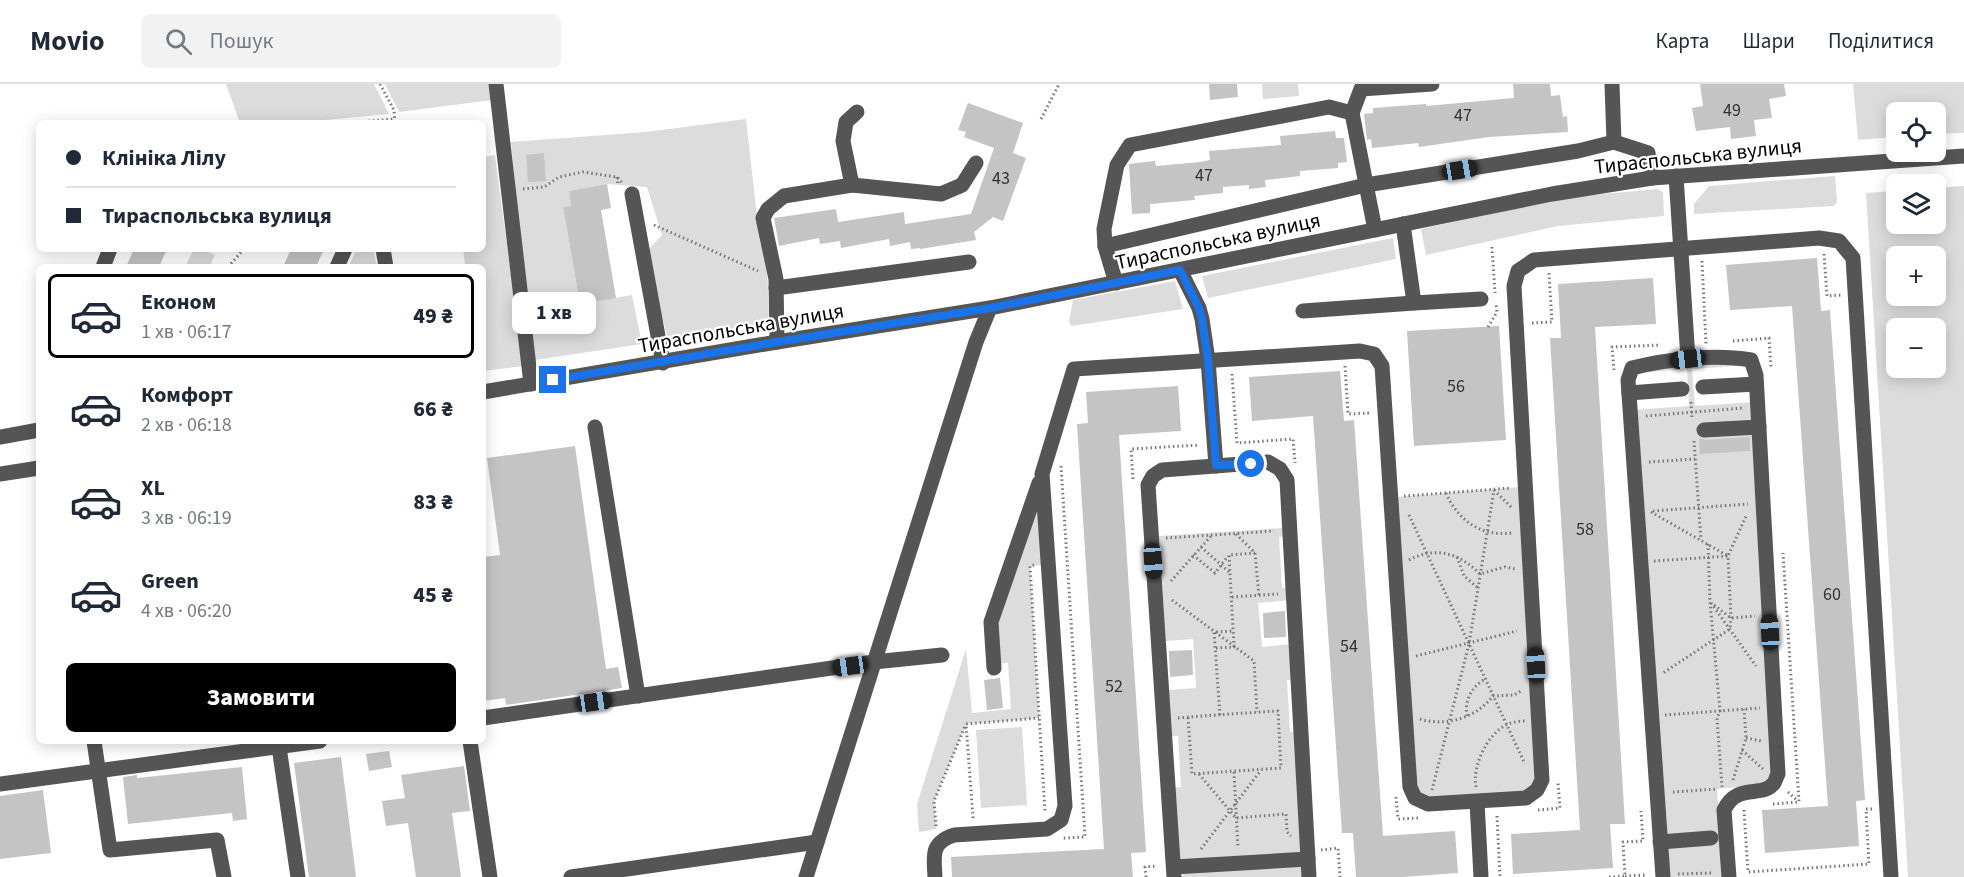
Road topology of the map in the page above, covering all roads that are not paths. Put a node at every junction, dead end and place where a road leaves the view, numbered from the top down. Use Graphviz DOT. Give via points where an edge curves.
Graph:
graph roads {
  1 [pos="496,84"];
  2 [pos="1432,84"];
  3 [pos="1612,84"];
  4 [pos="857,112"];
  5 [pos="1352,113"];
  6 [pos="1614,142"];
  7 [pos="1964,156"];
  8 [pos="976,163"];
  9 [pos="1676,176"];
  10 [pos="1652,178"];
  11 [pos="852,185"];
  12 [pos="1366,185"];
  13 [pos="632,194"];
  14 [pos="1403,224"];
  15 [pos="1375,230"];
  16 [pos="1105,246"];
  17 [pos="1682,249"];
  18 [pos="969,262"];
  19 [pos="1180,270"];
  20 [pos="776,284"];
  21 [pos="1116,284"];
  22 [pos="1481,299"];
  23 [pos="1413,303"];
  24 [pos="990,308"];
  25 [pos="1303,311"];
  26 [pos="777,342"];
  27 [pos="1688,359"];
  28 [pos="1208,360"];
  29 [pos="663,363"];
  30 [pos="531,384"];
  31 [pos="1756,384"];
  32 [pos="1703,387"];
  33 [pos="486,392"];
  34 [pos="1629,393"];
  35 [pos="1686,395"];
  36 [pos="595,427"];
  37 [pos="1759,427"];
  38 [pos="1697,430"];
  39 [pos="36,431"];
  40 [pos="0,437"];
  41 [pos="1216,465"];
  42 [pos="36,468"];
  43 [pos="0,474"];
  44 [pos="1042,474"];
  45 [pos="942,655"];
  46 [pos="874,662"];
  47 [pos="994,668"];
  48 [pos="638,696"];
  49 [pos="486,718"];
  50 [pos="94,744"];
  51 [pos="300,744"];
  52 [pos="470,744"];
  53 [pos="279,747"];
  54 [pos="98,771"];
  55 [pos="0,784"];
  56 [pos="1477,798"];
  57 [pos="1711,838"];
  58 [pos="1660,842"];
  59 [pos="817,843"];
  60 [pos="1308,859"];
  61 [pos="1174,872"];
  62 [pos="1729,875"];
  63 [pos="1663,876"];
  64 [pos="224,877"];
  65 [pos="298,877"];
  66 [pos="490,877"];
  67 [pos="571,877"];
  68 [pos="806,877"];
  69 [pos="935,877"];
  70 [pos="1310,877"];
  71 [pos="1481,877"];
  72 [pos="1891,877"];
  1 -- 30 [label="street"];
  2 -- 5 [label="street" via="1361,89"];
  3 -- 6 [label="street"];
  4 -- 11 [label="street" via="846,122 843,141"];
  5 -- 12 [label="street"];
  5 -- 16 [label="street" via="1329,107 1130,145 1117,165 1104,229"];
  6 -- 10 [label="street" via="1648,153"];
  6 -- 12 [label="street"];
  7 -- 9 [label="street, Тираспольська вулиця"];
  8 -- 11 [label="street" via="962,185 941,194"];
  9 -- 10 [label="street, Тираспольська вулиця"];
  9 -- 17 [label="street"];
  10 -- 14 [label="street, Тираспольська вулиця"];
  11 -- 20 [label="street" via="784,196 768,209 763,218"];
  12 -- 15 [label="street"];
  12 -- 16 [label="street"];
  13 -- 29 [label="street"];
  14 -- 15 [label="street, Тираспольська вулиця"];
  14 -- 23 [label="street"];
  15 -- 19 [label="street, Тираспольська вулиця"];
  16 -- 21 [label="street"];
  17 -- 27 [label="street"];
  17 -- 56 [label="street" via="1534,260 1518,271 1514,286 1542,780 1526,798"];
  17 -- 72 [label="street" via="1819,238 1839,241 1853,258"];
  18 -- 20 [label="street"];
  19 -- 21 [label="street, Тираспольська вулиця"];
  19 -- 28 [label="street" via="1199,308"];
  20 -- 26 [label="street"];
  21 -- 24 [label="street, Тираспольська вулиця"];
  22 -- 23 [label="street"];
  23 -- 25 [label="street"];
  24 -- 26 [label="street, Тираспольська вулиця"];
  24 -- 46 [label="street"];
  26 -- 29 [label="street, Тираспольська вулиця"];
  27 -- 31 [label="street" via="1751,360"];
  27 -- 34 [label="street" via="1632,368"];
  28 -- 41 [label="street"];
  28 -- 44 [label="street" via="1074,369"];
  28 -- 56 [label="street" via="1360,351 1374,354 1383,366 1396,497 1410,787 1415,798 1428,804"];
  29 -- 30 [label="street, Тираспольська вулиця"];
  30 -- 33 [label="street, Тираспольська вулиця"];
  31 -- 32 [label="street"];
  31 -- 37 [label="street"];
  34 -- 35 [label="street"];
  34 -- 58 [label="street" via="1634,464 1644,512 1641,562"];
  36 -- 48 [label="street"];
  37 -- 38 [label="street"];
  37 -- 62 [label="street" via="1778,774 1767,789 1740,793 1728,801 1724,810"];
  39 -- 40 [label="street"];
  41 -- 60 [label="street" via="1268,462 1280,469 1287,480"];
  41 -- 61 [label="street" via="1162,470 1148,485"];
  42 -- 43 [label="street"];
  44 -- 47 [label="street" via="991,622"];
  44 -- 69 [label="street" via="1065,806 1061,820 1046,829 943,839 936,846"];
  45 -- 46 [label="street"];
  46 -- 48 [label="street"];
  46 -- 59 [label="street"];
  48 -- 49 [label="street"];
  50 -- 54 [label="street"];
  51 -- 53 [label="street"];
  52 -- 66 [label="street"];
  53 -- 54 [label="street"];
  53 -- 65 [label="street"];
  54 -- 55 [label="street"];
  54 -- 64 [label="street" via="110,850 217,840"];
  56 -- 71 [label="street"];
  57 -- 58 [label="street"];
  58 -- 63 [label="street"];
  59 -- 67 [label="street"];
  59 -- 68 [label="street"];
  60 -- 61 [label="street"];
  60 -- 70 [label="street"];
}
